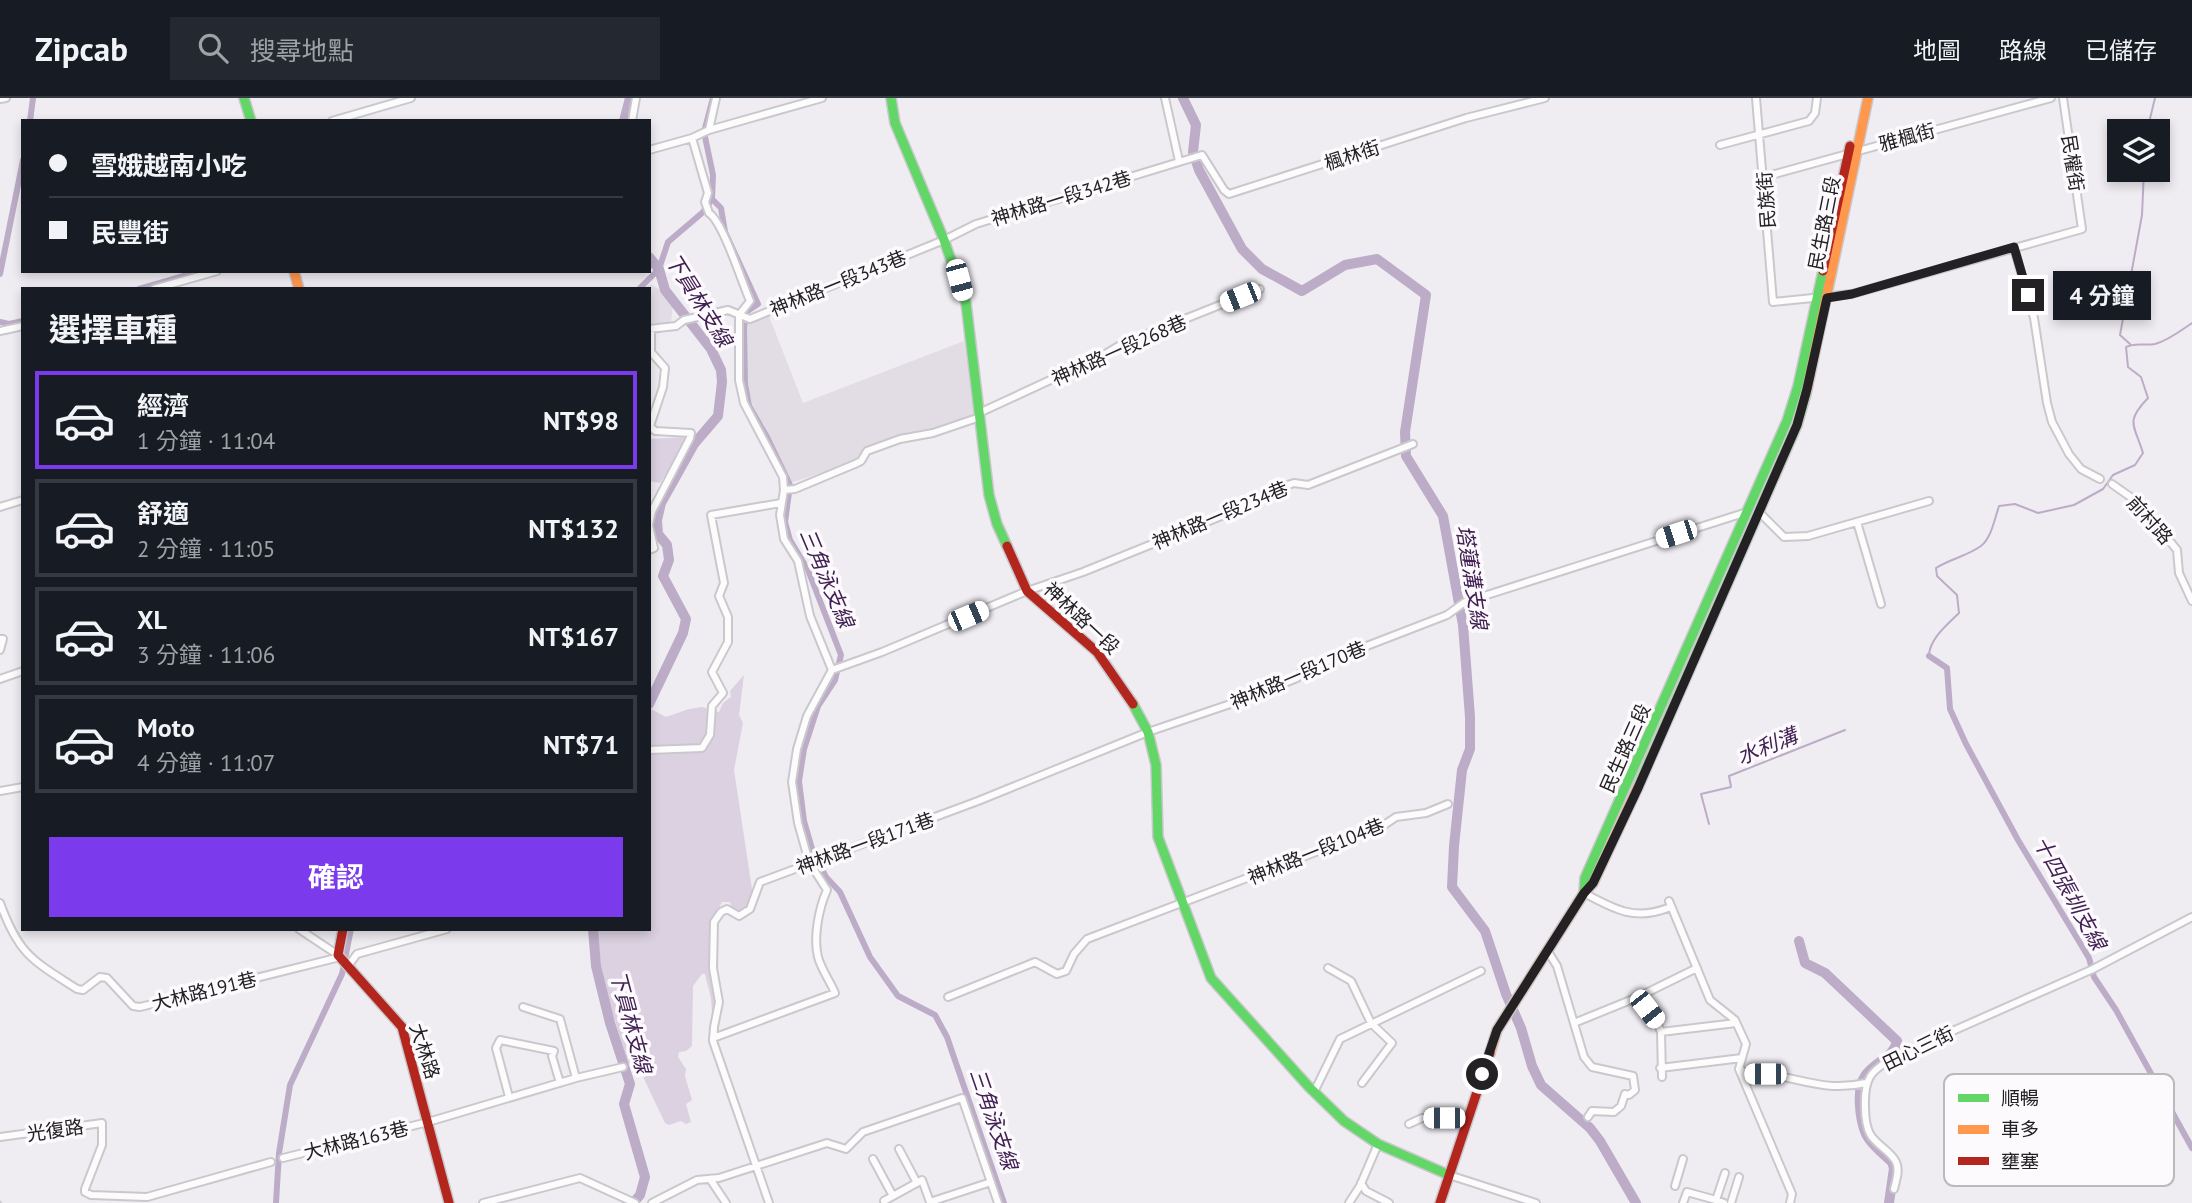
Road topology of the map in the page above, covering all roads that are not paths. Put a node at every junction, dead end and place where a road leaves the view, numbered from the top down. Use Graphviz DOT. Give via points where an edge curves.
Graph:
graph roads {
  1 [pos="6,98"];
  2 [pos="244,98"];
  3 [pos="411,98"];
  4 [pos="636,98"];
  5 [pos="716,98"];
  6 [pos="822,98"];
  7 [pos="891,98"];
  8 [pos="1165,98"];
  9 [pos="1545,98"];
  10 [pos="1756,98"];
  11 [pos="1817,98"];
  12 [pos="1861,98"];
  13 [pos="1868,98"];
  14 [pos="2051,98"];
  15 [pos="2063,98"];
  16 [pos="0,100"];
  17 [pos="250,119"];
  18 [pos="339,119"];
  19 [pos="632,119"];
  20 [pos="709,130"];
  21 [pos="1760,134"];
  22 [pos="691,138"];
  23 [pos="1720,145"];
  24 [pos="651,149"];
  25 [pos="1852,151"];
  26 [pos="1179,161"];
  27 [pos="1765,177"];
  28 [pos="944,240"];
  29 [pos="2014,247"];
  30 [pos="210,273"];
  31 [pos="161,287"];
  32 [pos="1259,289"];
  33 [pos="1822,298"];
  34 [pos="739,315"];
  35 [pos="21,326"];
  36 [pos="651,329"];
  37 [pos="0,331"];
  38 [pos="651,357"];
  39 [pos="979,415"];
  40 [pos="651,423"];
  41 [pos="651,427"];
  42 [pos="1413,444"];
  43 [pos="2100,479"];
  44 [pos="2112,484"];
  45 [pos="784,490"];
  46 [pos="21,501"];
  47 [pos="1929,501"];
  48 [pos="781,503"];
  49 [pos="0,507"];
  50 [pos="1748,512"];
  51 [pos="1759,512"];
  52 [pos="651,516"];
  53 [pos="1857,522"];
  54 [pos="1027,591"];
  55 [pos="2192,601"];
  56 [pos="1881,604"];
  57 [pos="0,639"];
  58 [pos="0,650"];
  59 [pos="832,670"];
  60 [pos="21,672"];
  61 [pos="0,679"];
  62 [pos="1148,733"];
  63 [pos="651,750"];
  64 [pos="21,787"];
  65 [pos="0,791"];
  66 [pos="1448,804"];
  67 [pos="809,862"];
  68 [pos="1584,893"];
  69 [pos="0,903"];
  70 [pos="1185,903"];
  71 [pos="2192,917"];
  72 [pos="302,931"];
  73 [pos="344,931"];
  74 [pos="411,931"];
  75 [pos="440,931"];
  76 [pos="407,940"];
  77 [pos="1547,950"];
  78 [pos="339,957"];
  79 [pos="348,966"];
  80 [pos="1328,968"];
  81 [pos="1697,968"];
  82 [pos="1481,971"];
  83 [pos="948,996"];
  84 [pos="1638,997"];
  85 [pos="523,1007"];
  86 [pos="1371,1023"];
  87 [pos="1574,1023"];
  88 [pos="1736,1023"];
  89 [pos="1661,1032"];
  90 [pos="713,1038"];
  91 [pos="1742,1058"];
  92 [pos="623,1067"];
  93 [pos="1660,1068"];
  94 [pos="1739,1069"];
  95 [pos="1662,1077"];
  96 [pos="576,1078"];
  97 [pos="559,1083"];
  98 [pos="1362,1083"];
  99 [pos="1866,1083"];
  100 [pos="1314,1092"];
  101 [pos="509,1097"];
  102 [pos="1588,1117"];
  103 [pos="1467,1118"];
  104 [pos="428,1122"];
  105 [pos="1409,1124"];
  106 [pos="0,1137"];
  107 [pos="1378,1144"];
  108 [pos="899,1149"];
  109 [pos="284,1158"];
  110 [pos="873,1159"];
  111 [pos="1683,1159"];
  112 [pos="271,1162"];
  113 [pos="757,1166"];
  114 [pos="1725,1173"];
  115 [pos="1449,1175"];
  116 [pos="1739,1177"];
  117 [pos="710,1179"];
  118 [pos="991,1182"];
  119 [pos="917,1183"];
  120 [pos="1361,1184"];
  121 [pos="1675,1186"];
  122 [pos="1894,1189"];
  123 [pos="893,1196"];
  124 [pos="1511,1199"];
  125 [pos="1716,1200"];
  126 [pos="624,1201"];
  127 [pos="884,1201"];
  128 [pos="449,1203"];
  129 [pos="483,1203"];
  130 [pos="635,1203"];
  131 [pos="652,1203"];
  132 [pos="726,1203"];
  133 [pos="769,1203"];
  134 [pos="998,1203"];
  135 [pos="1349,1203"];
  136 [pos="1389,1203"];
  137 [pos="1440,1203"];
  138 [pos="1536,1203"];
  139 [pos="1683,1203"];
  140 [pos="1724,1203"];
  141 [pos="1731,1203"];
  142 [pos="1790,1203"];
  1 -- 16 [label="street"];
  2 -- 17 [label="main road"];
  3 -- 18 [label="street"];
  4 -- 19 [label="street"];
  5 -- 20 [label="street"];
  6 -- 20 [label="street"];
  7 -- 28 [label="main road, 神林路一段" via="895,123"];
  8 -- 26 [label="street"];
  9 -- 26 [label="street, 楓林街" via="1466,118 1229,194 1202,155"];
  10 -- 21 [label="street, 民族街"];
  11 -- 21 [label="street" via="1809,121"];
  12 -- 25 [label="main road, 民生路三段"];
  13 -- 25 [label="main road, 民生路三段"];
  14 -- 25 [label="street, 雅楓街"];
  15 -- 29 [label="street, 民權街" via="2082,229"];
  20 -- 22 [label="street"];
  21 -- 23 [label="street"];
  21 -- 27 [label="street, 民族街"];
  22 -- 24 [label="street"];
  22 -- 34 [label="street" via="708,193 705,202 750,301"];
  25 -- 27 [label="street, 雅楓街"];
  25 -- 33 [label="main road, 民生路三段"];
  26 -- 28 [label="street, 神林路一段342巷" via="976,224"];
  27 -- 33 [label="street, 民族街" via="1773,302"];
  28 -- 34 [label="street, 神林路一段343巷" via="750,319"];
  28 -- 39 [label="main road, 神林路一段" via="966,303"];
  29 -- 33 [label="street" via="1852,294"];
  29 -- 43 [label="street" via="2034,318 2052,422 2081,469"];
  30 -- 31 [label="street"];
  32 -- 39 [label="street, 神林路一段268巷" via="1122,344"];
  33 -- 50 [label="main road, 民生路三段" via="1794,401"];
  33 -- 51 [label="main road, 民生路三段" via="1804,404"];
  34 -- 36 [label="street, 神林路一段343巷" via="728,310"];
  34 -- 45 [label="street" via="739,380 744,403 783,477"];
  35 -- 37 [label="street"];
  38 -- 40 [label="street" via="665,368"];
  39 -- 45 [label="street, 神林路一段268巷" via="867,451 855,464"];
  39 -- 54 [label="main road, 神林路一段" via="996,524"];
  41 -- 52 [label="street" via="691,433"];
  42 -- 54 [label="street, 神林路一段234巷" via="1308,485 1294,483 1268,492 1237,509"];
  44 -- 55 [label="street, 前村路" via="2139,503 2177,550 2179,573"];
  45 -- 48 [label="street"];
  46 -- 49 [label="street"];
  47 -- 53 [label="street"];
  48 -- 59 [label="street" via="784,539 799,561 810,616"];
  48 -- 63 [label="street" via="712,515 724,583 719,596 728,617 728,642 712,673 723,693 712,706 710,735 702,748"];
  50 -- 62 [label="street, 神林路一段170巷" via="1465,602 1447,615 1304,670 1297,678"];
  50 -- 68 [label="main road, 民生路三段" via="1585,878"];
  51 -- 53 [label="street" via="1784,537 1808,536"];
  51 -- 68 [label="main road, 民生路三段" via="1612,845"];
  53 -- 56 [label="street"];
  54 -- 59 [label="street, 神林路一段234巷"];
  54 -- 62 [label="main road, 神林路一段" via="1097,652"];
  57 -- 58 [label="street"];
  59 -- 67 [label="street" via="807,716 792,782"];
  60 -- 61 [label="street"];
  62 -- 67 [label="street, 神林路一段171巷"];
  62 -- 70 [label="main road, 神林路一段" via="1156,765 1158,837"];
  64 -- 65 [label="street"];
  66 -- 70 [label="street, 神林路一段104巷" via="1396,817 1381,827"];
  67 -- 90 [label="street, 神林路一段171巷" via="760,882 750,909 739,916 727,909 714,922 713,968 719,1002"];
  67 -- 90 [label="street" via="827,890 817,945 835,993"];
  68 -- 77 [label="main road, 民生路三段"];
  68 -- 81 [label="street" via="1624,912 1651,915 1669,905"];
  69 -- 78 [label="street, 大林路191巷" via="10,929 34,962 77,989 107,978 139,1007"];
  70 -- 83 [label="street, 神林路一段104巷" via="1087,939 1066,971 1056,974 1035,962"];
  70 -- 100 [label="main road, 神林路一段" via="1211,978"];
  71 -- 99 [label="street, 田心三街" via="2093,969 1896,1056 1879,1066"];
  72 -- 78 [label="street"];
  73 -- 78 [label="main road"];
  74 -- 76 [label="street"];
  75 -- 76 [label="street"];
  76 -- 79 [label="street" via="357,954"];
  77 -- 87 [label="street" via="1557,966"];
  77 -- 103 [label="main road, 民生路三段" via="1497,1030"];
  78 -- 79 [label="main road, 大林路"];
  79 -- 104 [label="main road, 大林路" via="402,1027"];
  80 -- 86 [label="street" via="1351,981"];
  81 -- 84 [label="street"];
  81 -- 88 [label="street" via="1710,1000"];
  82 -- 86 [label="street"];
  84 -- 87 [label="street"];
  84 -- 89 [label="street"];
  85 -- 96 [label="street" via="560,1019"];
  86 -- 98 [label="street" via="1392,1042"];
  86 -- 100 [label="street" via="1340,1039"];
  87 -- 102 [label="street" via="1592,1068 1633,1076 1635,1090 1625,1094 1621,1106 1614,1112 1592,1111"];
  88 -- 89 [label="street"];
  88 -- 91 [label="street" via="1746,1044"];
  89 -- 93 [label="street"];
  90 -- 113 [label="street"];
  91 -- 93 [label="street"];
  91 -- 94 [label="street"];
  92 -- 96 [label="street, 大林路163巷"];
  93 -- 95 [label="street"];
  94 -- 99 [label="street" via="1746,1074 1829,1087"];
  94 -- 142 [label="street" via="1792,1194"];
  96 -- 97 [label="street, 大林路163巷"];
  97 -- 101 [label="street, 大林路163巷"];
  97 -- 101 [label="street" via="554,1051 500,1040 496,1048"];
  99 -- 122 [label="street, 田心三街" via="1865,1117 1870,1135 1895,1160"];
  100 -- 107 [label="main road, 神林路一段" via="1344,1121"];
  101 -- 104 [label="street, 大林路163巷"];
  103 -- 105 [label="street" via="1422,1118"];
  103 -- 115 [label="main road, 民生路三段"];
  104 -- 109 [label="street, 大林路163巷"];
  104 -- 128 [label="main road, 大林路"];
  106 -- 112 [label="street, 光復路" via="102,1123 102,1145 85,1192 91,1195 147,1197"];
  107 -- 115 [label="main road, 神林路一段"];
  107 -- 120 [label="street"];
  108 -- 119 [label="street"];
  110 -- 123 [label="street"];
  111 -- 121 [label="street"];
  113 -- 117 [label="street"];
  113 -- 118 [label="street" via="827,1143 846,1149 863,1132 962,1098"];
  113 -- 133 [label="street"];
  114 -- 125 [label="street"];
  115 -- 124 [label="street"];
  115 -- 137 [label="main road, 民生路三段"];
  116 -- 141 [label="street"];
  117 -- 131 [label="street" via="697,1180"];
  117 -- 132 [label="street"];
  118 -- 119 [label="street" via="930,1202 922,1180"];
  118 -- 134 [label="street"];
  119 -- 123 [label="street"];
  120 -- 135 [label="street"];
  120 -- 136 [label="street"];
  123 -- 127 [label="street"];
  124 -- 138 [label="street"];
  125 -- 139 [label="street" via="1687,1192"];
  125 -- 140 [label="street"];
  126 -- 129 [label="street" via="580,1178"];
  126 -- 130 [label="street"];
}
